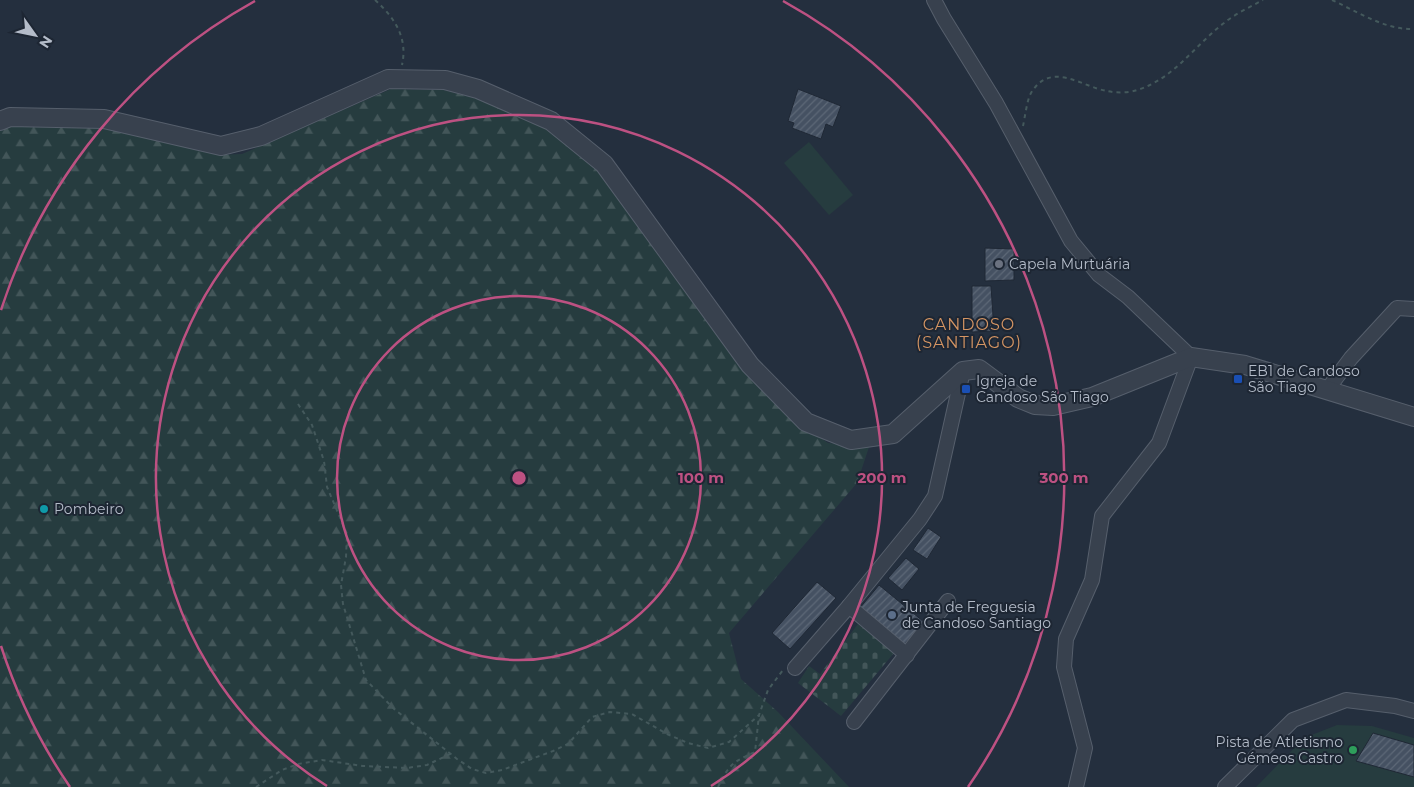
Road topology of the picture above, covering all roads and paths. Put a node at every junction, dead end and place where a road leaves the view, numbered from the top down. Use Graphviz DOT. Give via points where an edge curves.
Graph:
graph roads {
  1 [pos="376,0"];
  2 [pos="934,0"];
  3 [pos="1263,0"];
  4 [pos="1332,0"];
  5 [pos="1414,29"];
  6 [pos="399,79"];
  7 [pos="0,121"];
  8 [pos="1018,143"];
  9 [pos="1414,309"];
  10 [pos="1191,357"];
  11 [pos="963,371"];
  12 [pos="1327,390"];
  13 [pos="298,404"];
  14 [pos="1414,417"];
  15 [pos="948,601"];
  16 [pos="849,606"];
  17 [pos="906,655"];
  18 [pos="795,668"];
  19 [pos="1414,711"];
  20 [pos="759,715"];
  21 [pos="854,722"];
  22 [pos="450,754"];
  23 [pos="256,787"];
  24 [pos="718,787"];
  25 [pos="1076,787"];
  26 [pos="1225,787"];
  1 -- 6 [label="path" via="389,12 401,33 405,52"];
  2 -- 8 [label="street"];
  3 -- 8 [label="path" via="1224,22 1160,80 1136,91 1107,91 1073,78 1054,76 1041,82 1031,93"];
  4 -- 5 [label="path" via="1384,24"];
  6 -- 7 [label="street" via="388,79 261,136 221,146 104,118 10,117"];
  6 -- 11 [label="street" via="445,80 478,90 551,121 604,164 750,365 806,422 851,440 893,434"];
  8 -- 10 [label="street" via="1071,241 1099,275 1128,296"];
  9 -- 12 [label="street" via="1397,308 1351,358"];
  10 -- 11 [label="street" via="1092,397 1053,406 1036,405 1018,398 979,369"];
  10 -- 12 [label="street" via="1245,365"];
  10 -- 25 [label="street" via="1159,443 1102,516 1092,580 1066,639 1064,667 1085,748"];
  11 -- 16 [label="street" via="934,496 920,519"];
  12 -- 14 [label="street"];
  13 -- 22 [label="path" via="312,425 324,461 327,487 347,534 341,585 343,604 366,680 393,708"];
  15 -- 17 [label="street"];
  16 -- 17 [label="street"];
  16 -- 18 [label="street"];
  17 -- 21 [label="street"];
  18 -- 20 [label="path" via="784,670 768,690"];
  19 -- 26 [label="street" via="1346,700 1293,720"];
  20 -- 22 [label="path" via="729,742 708,748 667,734 632,714 610,712 592,717 568,744 502,770 486,773 472,769"];
  20 -- 24 [label="path" via="755,752 738,759 728,768"];
  22 -- 23 [label="path" via="427,765 407,768 322,760 298,764"];
}
